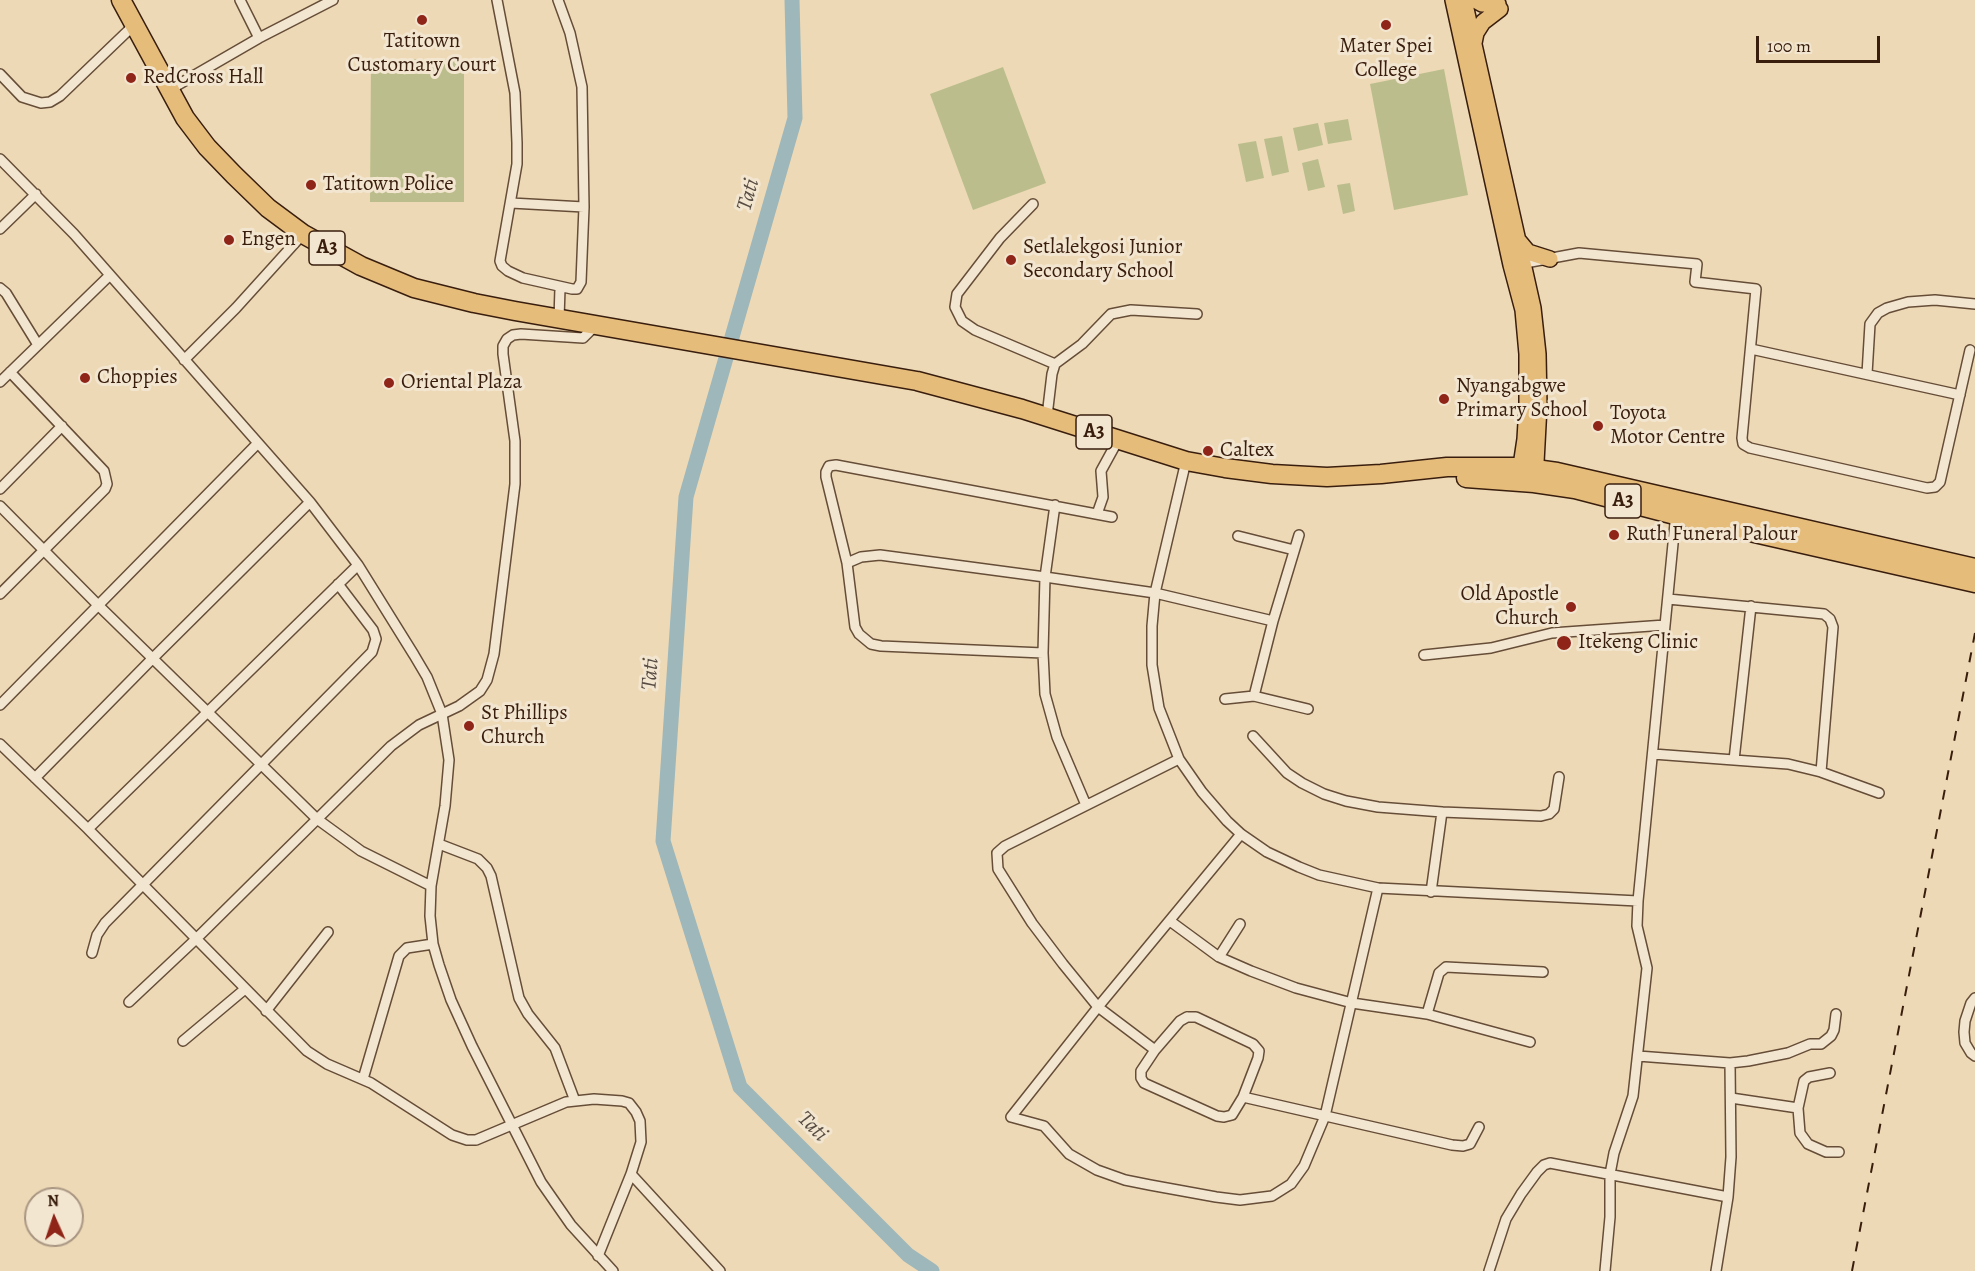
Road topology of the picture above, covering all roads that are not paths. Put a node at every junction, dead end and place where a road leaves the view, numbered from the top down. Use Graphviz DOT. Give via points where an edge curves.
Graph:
graph roads {
  1 [pos="122,0"];
  2 [pos="240,0"];
  3 [pos="333,0"];
  4 [pos="497,0"];
  5 [pos="558,0"];
  6 [pos="1453,0"];
  7 [pos="1464,0"];
  8 [pos="1475,0"];
  9 [pos="134,25"];
  10 [pos="259,38"];
  11 [pos="1474,45"];
  12 [pos="0,74"];
  13 [pos="170,90"];
  14 [pos="0,159"];
  15 [pos="36,194"];
  16 [pos="511,202"];
  17 [pos="1033,204"];
  18 [pos="584,207"];
  19 [pos="0,229"];
  20 [pos="303,234"];
  21 [pos="1518,240"];
  22 [pos="1550,259"];
  23 [pos="1517,264"];
  24 [pos="110,276"];
  25 [pos="1528,287"];
  26 [pos="0,288"];
  27 [pos="560,288"];
  28 [pos="1975,304"];
  29 [pos="1197,314"];
  30 [pos="559,319"];
  31 [pos="595,326"];
  32 [pos="38,345"];
  33 [pos="1751,349"];
  34 [pos="1970,350"];
  35 [pos="184,360"];
  36 [pos="1055,364"];
  37 [pos="10,372"];
  38 [pos="1867,374"];
  39 [pos="0,382"];
  40 [pos="1960,395"];
  41 [pos="1047,416"];
  42 [pos="62,426"];
  43 [pos="1118,440"];
  44 [pos="258,443"];
  45 [pos="1186,461"];
  46 [pos="1528,475"];
  47 [pos="0,489"];
  48 [pos="310,502"];
  49 [pos="1054,505"];
  50 [pos="0,506"];
  51 [pos="1676,507"];
  52 [pos="1097,514"];
  53 [pos="1112,517"];
  54 [pos="1299,535"];
  55 [pos="1238,536"];
  56 [pos="1862,549"];
  57 [pos="44,550"];
  58 [pos="1294,550"];
  59 [pos="846,563"];
  60 [pos="358,565"];
  61 [pos="1975,568"];
  62 [pos="1045,578"];
  63 [pos="1975,583"];
  64 [pos="338,584"];
  65 [pos="1155,593"];
  66 [pos="0,594"];
  67 [pos="1668,599"];
  68 [pos="98,605"];
  69 [pos="1751,606"];
  70 [pos="1273,621"];
  71 [pos="1665,626"];
  72 [pos="1043,653"];
  73 [pos="1424,655"];
  74 [pos="153,658"];
  75 [pos="1254,696"];
  76 [pos="1225,699"];
  77 [pos="0,705"];
  78 [pos="1308,709"];
  79 [pos="208,714"];
  80 [pos="442,714"];
  81 [pos="1253,736"];
  82 [pos="0,744"];
  83 [pos="1653,754"];
  84 [pos="1179,759"];
  85 [pos="1734,760"];
  86 [pos="261,765"];
  87 [pos="1821,772"];
  88 [pos="1559,777"];
  89 [pos="35,778"];
  90 [pos="1879,793"];
  91 [pos="1086,805"];
  92 [pos="1442,812"];
  93 [pos="317,819"];
  94 [pos="88,829"];
  95 [pos="1241,834"];
  96 [pos="438,844"];
  97 [pos="142,886"];
  98 [pos="431,886"];
  99 [pos="1378,888"];
  100 [pos="1431,892"];
  101 [pos="1638,901"];
  102 [pos="1170,921"];
  103 [pos="1240,924"];
  104 [pos="328,932"];
  105 [pos="195,940"];
  106 [pos="433,944"];
  107 [pos="93,953"];
  108 [pos="1219,957"];
  109 [pos="1543,972"];
  110 [pos="245,989"];
  111 [pos="1975,998"];
  112 [pos="129,1002"];
  113 [pos="1352,1003"];
  114 [pos="1098,1007"];
  115 [pos="266,1011"];
  116 [pos="1427,1014"];
  117 [pos="1836,1014"];
  118 [pos="183,1041"];
  119 [pos="1530,1042"];
  120 [pos="1155,1050"];
  121 [pos="1638,1056"];
  122 [pos="1975,1056"];
  123 [pos="1730,1063"];
  124 [pos="1830,1073"];
  125 [pos="363,1079"];
  126 [pos="1243,1097"];
  127 [pos="1731,1098"];
  128 [pos="575,1101"];
  129 [pos="1798,1108"];
  130 [pos="1324,1116"];
  131 [pos="511,1125"];
  132 [pos="1479,1127"];
  133 [pos="1839,1152"];
  134 [pos="1610,1173"];
  135 [pos="631,1174"];
  136 [pos="1728,1197"];
  137 [pos="597,1256"];
  138 [pos="613,1271"];
  139 [pos="720,1271"];
  140 [pos="1489,1271"];
  141 [pos="1605,1271"];
  142 [pos="1716,1271"];
  1 -- 9 [label="highway, A3"];
  2 -- 10 [label="street"];
  3 -- 10 [label="street"];
  4 -- 16 [label="street" via="515,93 517,164"];
  5 -- 18 [label="street" via="582,87"];
  6 -- 23 [label="main road"];
  7 -- 11 [label="main road"];
  8 -- 11 [label="main road" via="1499,7 1483,22"];
  9 -- 12 [label="street" via="51,102 22,97"];
  9 -- 13 [label="highway, A3"];
  10 -- 13 [label="street"];
  11 -- 21 [label="main road"];
  13 -- 20 [label="highway, A3" via="207,147 268,208"];
  14 -- 15 [label="street"];
  15 -- 19 [label="street"];
  15 -- 24 [label="street"];
  16 -- 18 [label="street"];
  16 -- 27 [label="street" via="500,253 502,266 523,278"];
  17 -- 36 [label="street" via="1000,238 957,294 955,306 962,321 975,330"];
  18 -- 27 [label="street" via="581,282 577,289"];
  20 -- 30 [label="highway, A3" via="361,266 414,288"];
  20 -- 35 [label="street"];
  21 -- 22 [label="main road" via="1528,252"];
  21 -- 23 [label="main road"];
  22 -- 23 [label="street"];
  22 -- 25 [label="main road" via="1533,270"];
  22 -- 33 [label="street" via="1602,254 1697,264 1695,282 1756,289"];
  23 -- 25 [label="main road"];
  23 -- 46 [label="main road" via="1527,354"];
  24 -- 32 [label="street"];
  24 -- 35 [label="street"];
  25 -- 46 [label="main road" via="1538,354 1539,406"];
  26 -- 32 [label="street"];
  27 -- 30 [label="street"];
  28 -- 38 [label="street" via="1908,302 1878,313 1870,324"];
  29 -- 36 [label="street" via="1119,311 1105,318 1082,344"];
  30 -- 31 [label="highway, A3"];
  31 -- 41 [label="highway, A3" via="917,381"];
  31 -- 80 [label="street" via="583,338 521,334 513,335 503,346 516,473 494,654 480,691 471,700"];
  32 -- 37 [label="street"];
  33 -- 38 [label="street"];
  33 -- 40 [label="street" via="1743,444 1927,488 1940,482"];
  34 -- 40 [label="street"];
  35 -- 44 [label="street"];
  36 -- 41 [label="street"];
  37 -- 39 [label="street"];
  37 -- 42 [label="street"];
  38 -- 40 [label="street"];
  41 -- 43 [label="highway, A3"];
  42 -- 47 [label="street"];
  42 -- 57 [label="street" via="104,471 108,484"];
  43 -- 45 [label="highway, A3"];
  43 -- 52 [label="street" via="1101,471 1103,497"];
  44 -- 48 [label="street"];
  44 -- 68 [label="street"];
  45 -- 46 [label="highway, A3" via="1272,474 1327,477 1447,467"];
  45 -- 65 [label="street"];
  46 -- 51 [label="highway, A3" via="1557,472"];
  48 -- 60 [label="street"];
  48 -- 74 [label="street"];
  49 -- 52 [label="street"];
  49 -- 59 [label="street" via="830,466 826,477"];
  49 -- 62 [label="street"];
  50 -- 57 [label="street"];
  51 -- 56 [label="highway, A3"];
  51 -- 67 [label="street"];
  52 -- 53 [label="street"];
  54 -- 58 [label="street"];
  55 -- 58 [label="street"];
  56 -- 61 [label="highway, A3"];
  56 -- 63 [label="highway, A3"];
  57 -- 66 [label="street"];
  57 -- 68 [label="street"];
  58 -- 70 [label="street"];
  59 -- 62 [label="street" via="880,555"];
  59 -- 72 [label="street" via="855,627 872,644"];
  60 -- 64 [label="street"];
  60 -- 80 [label="street" via="427,677"];
  62 -- 65 [label="street"];
  62 -- 72 [label="street"];
  64 -- 79 [label="street"];
  64 -- 86 [label="street" via="373,630 375,646"];
  65 -- 70 [label="street"];
  65 -- 84 [label="street" via="1151,645 1155,688"];
  67 -- 69 [label="street"];
  67 -- 71 [label="street"];
  68 -- 74 [label="street"];
  68 -- 77 [label="street"];
  69 -- 85 [label="street"];
  69 -- 87 [label="street" via="1824,614 1830,619 1833,627"];
  70 -- 75 [label="street"];
  71 -- 73 [label="street" via="1552,633 1491,648"];
  71 -- 83 [label="street"];
  72 -- 91 [label="street" via="1050,718"];
  74 -- 79 [label="street"];
  74 -- 89 [label="street"];
  75 -- 76 [label="street"];
  75 -- 78 [label="street"];
  79 -- 86 [label="street"];
  79 -- 94 [label="street"];
  80 -- 93 [label="street" via="391,746"];
  80 -- 96 [label="street" via="448,785"];
  81 -- 92 [label="street" via="1287,773 1324,794 1378,807"];
  82 -- 89 [label="street"];
  83 -- 85 [label="street"];
  83 -- 101 [label="street"];
  84 -- 91 [label="street"];
  84 -- 95 [label="street" via="1202,792"];
  85 -- 87 [label="street" via="1788,764"];
  86 -- 93 [label="street"];
  86 -- 97 [label="street"];
  87 -- 90 [label="street"];
  88 -- 92 [label="street" via="1554,809 1549,814"];
  89 -- 94 [label="street"];
  91 -- 114 [label="street" via="1005,846 997,853 997,862 1032,923"];
  92 -- 100 [label="street"];
  93 -- 98 [label="street" via="361,851"];
  93 -- 105 [label="street"];
  94 -- 97 [label="street"];
  95 -- 99 [label="street" via="1267,852 1319,875"];
  95 -- 102 [label="street"];
  96 -- 98 [label="street"];
  96 -- 128 [label="street" via="478,859 487,868 519,998 555,1048"];
  97 -- 105 [label="street"];
  97 -- 107 [label="street" via="105,923"];
  98 -- 106 [label="street"];
  99 -- 100 [label="street"];
  99 -- 113 [label="street"];
  100 -- 101 [label="street"];
  101 -- 121 [label="street" via="1637,926 1647,968"];
  102 -- 108 [label="street"];
  102 -- 114 [label="street"];
  103 -- 108 [label="street"];
  104 -- 115 [label="street"];
  105 -- 110 [label="street"];
  105 -- 112 [label="street"];
  106 -- 125 [label="street" via="407,948 399,956"];
  106 -- 131 [label="street" via="451,999"];
  108 -- 113 [label="street" via="1296,988"];
  109 -- 116 [label="street" via="1446,967 1439,973"];
  110 -- 115 [label="street"];
  110 -- 118 [label="street"];
  111 -- 122 [label="street" via="1964,1032 1965,1042"];
  113 -- 116 [label="street"];
  113 -- 130 [label="street"];
  114 -- 120 [label="street"];
  114 -- 130 [label="street" via="1011,1117 1044,1126 1084,1164 1125,1180 1216,1197 1260,1199 1292,1184 1304,1166"];
  115 -- 125 [label="street" via="316,1058"];
  116 -- 119 [label="street"];
  117 -- 123 [label="street" via="1831,1036 1821,1044"];
  120 -- 126 [label="street" via="1141,1071 1144,1083 1224,1118 1232,1115"];
  120 -- 126 [label="street" via="1187,1017 1196,1017 1253,1044 1259,1051 1258,1058"];
  121 -- 123 [label="street"];
  121 -- 134 [label="street" via="1634,1096"];
  123 -- 127 [label="street"];
  124 -- 129 [label="street" via="1809,1077 1804,1082"];
  125 -- 131 [label="street" via="461,1139 476,1140"];
  126 -- 130 [label="street"];
  127 -- 129 [label="street"];
  127 -- 136 [label="street"];
  128 -- 131 [label="street"];
  128 -- 135 [label="street" via="622,1101 636,1112 642,1130"];
  129 -- 133 [label="street" via="1800,1133 1808,1144 1826,1152"];
  130 -- 132 [label="street" via="1463,1146 1470,1144"];
  131 -- 137 [label="street" via="556,1205"];
  134 -- 136 [label="street"];
  134 -- 140 [label="street" via="1556,1162 1544,1165 1506,1219"];
  134 -- 141 [label="street"];
  135 -- 137 [label="street"];
  135 -- 139 [label="street"];
  136 -- 142 [label="street"];
  137 -- 138 [label="street"];
}
